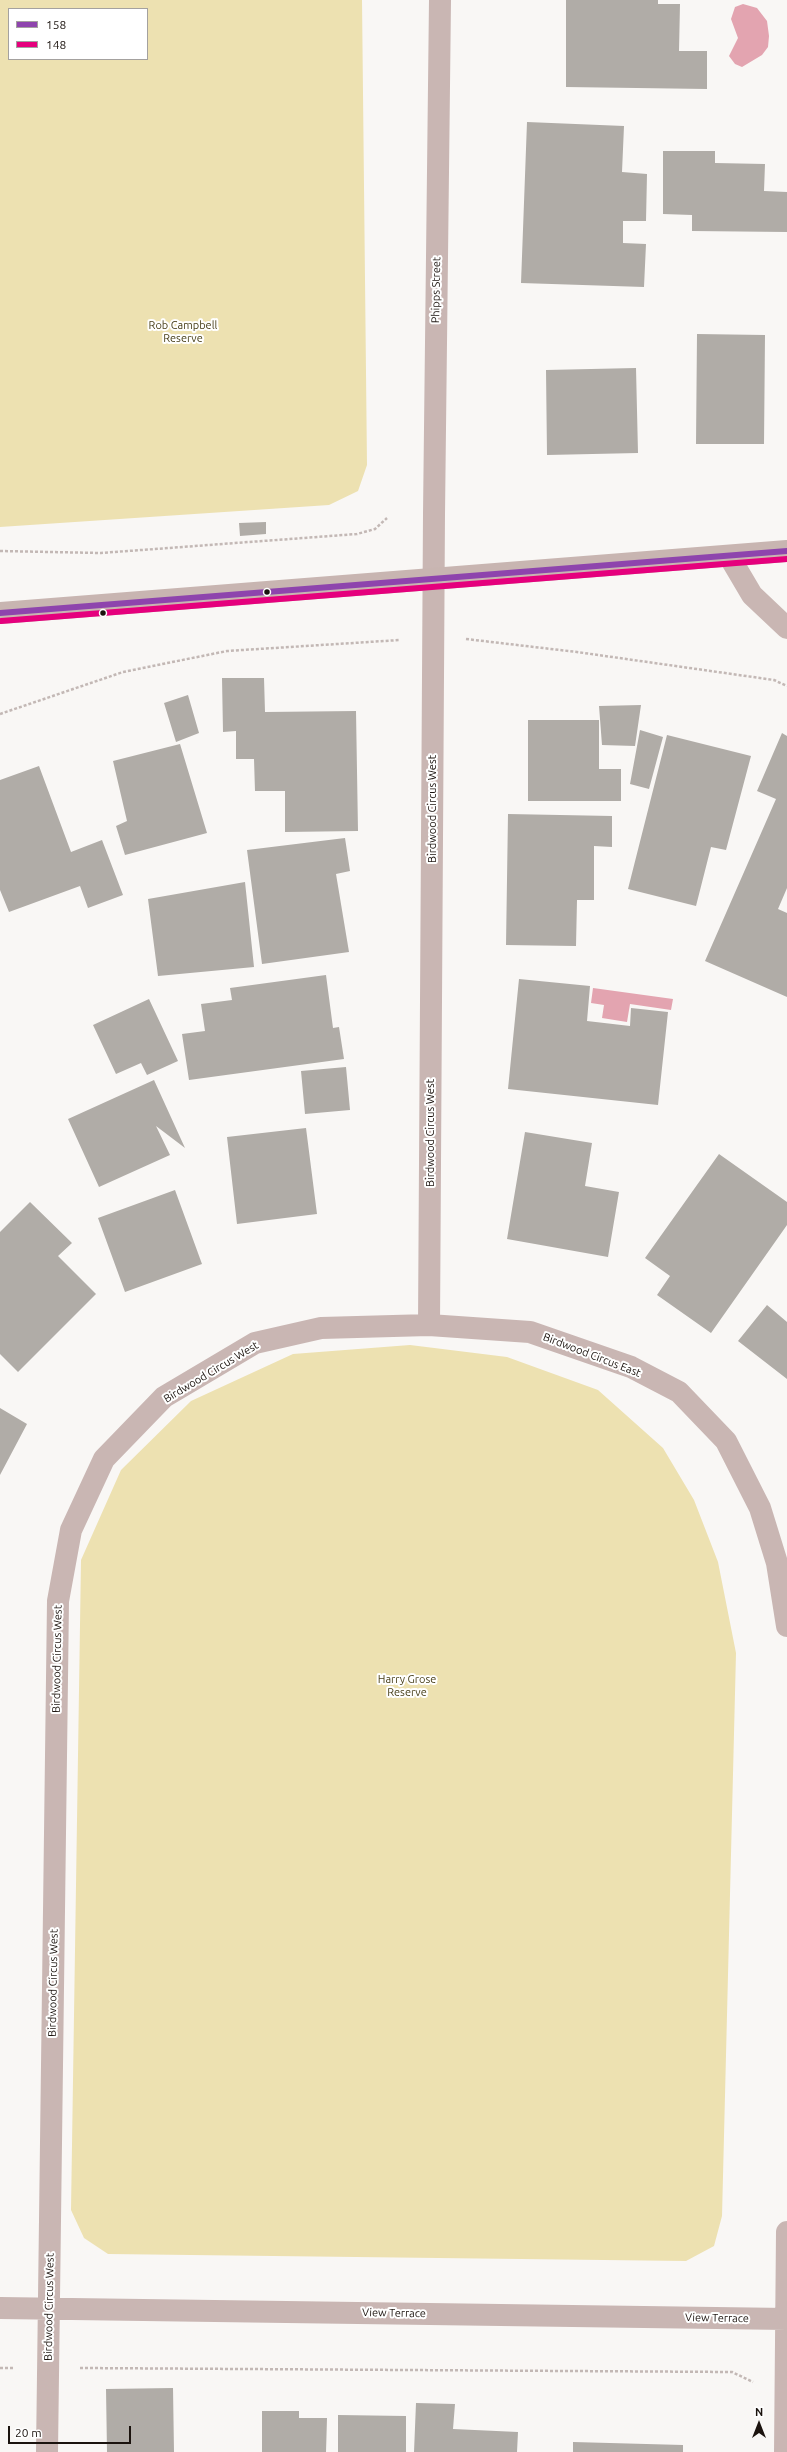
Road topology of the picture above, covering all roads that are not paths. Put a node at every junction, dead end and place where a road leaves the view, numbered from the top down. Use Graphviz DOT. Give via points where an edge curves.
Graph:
graph roads {
  1 [pos="440,0"];
  2 [pos="787,551"];
  3 [pos="729,556"];
  4 [pos="434,580"];
  5 [pos="0,613"];
  6 [pos="787,628"];
  7 [pos="428,1325"];
  8 [pos="787,1626"];
  9 [pos="787,2232"];
  10 [pos="0,2308"];
  11 [pos="48,2308"];
  12 [pos="786,2319"];
  13 [pos="47,2452"];
  14 [pos="785,2452"];
  1 -- 4 [label="street, Phipps Street"];
  2 -- 3 [label="main road"];
  3 -- 4 [label="main road"];
  3 -- 6 [label="street" via="752,595"];
  4 -- 5 [label="main road"];
  4 -- 7 [label="street, Birdwood Circus West"];
  7 -- 8 [label="street, Birdwood Circus East" via="530,1332 631,1367 679,1392 726,1441 760,1508 777,1563"];
  7 -- 11 [label="street, Birdwood Circus West" via="321,1328 255,1343 164,1397 104,1459 70,1530 58,1601"];
  9 -- 12 [label="street"];
  10 -- 11 [label="street, View Terrace"];
  11 -- 12 [label="street, View Terrace"];
  11 -- 13 [label="street, Birdwood Circus West"];
  12 -- 14 [label="street"];
}
